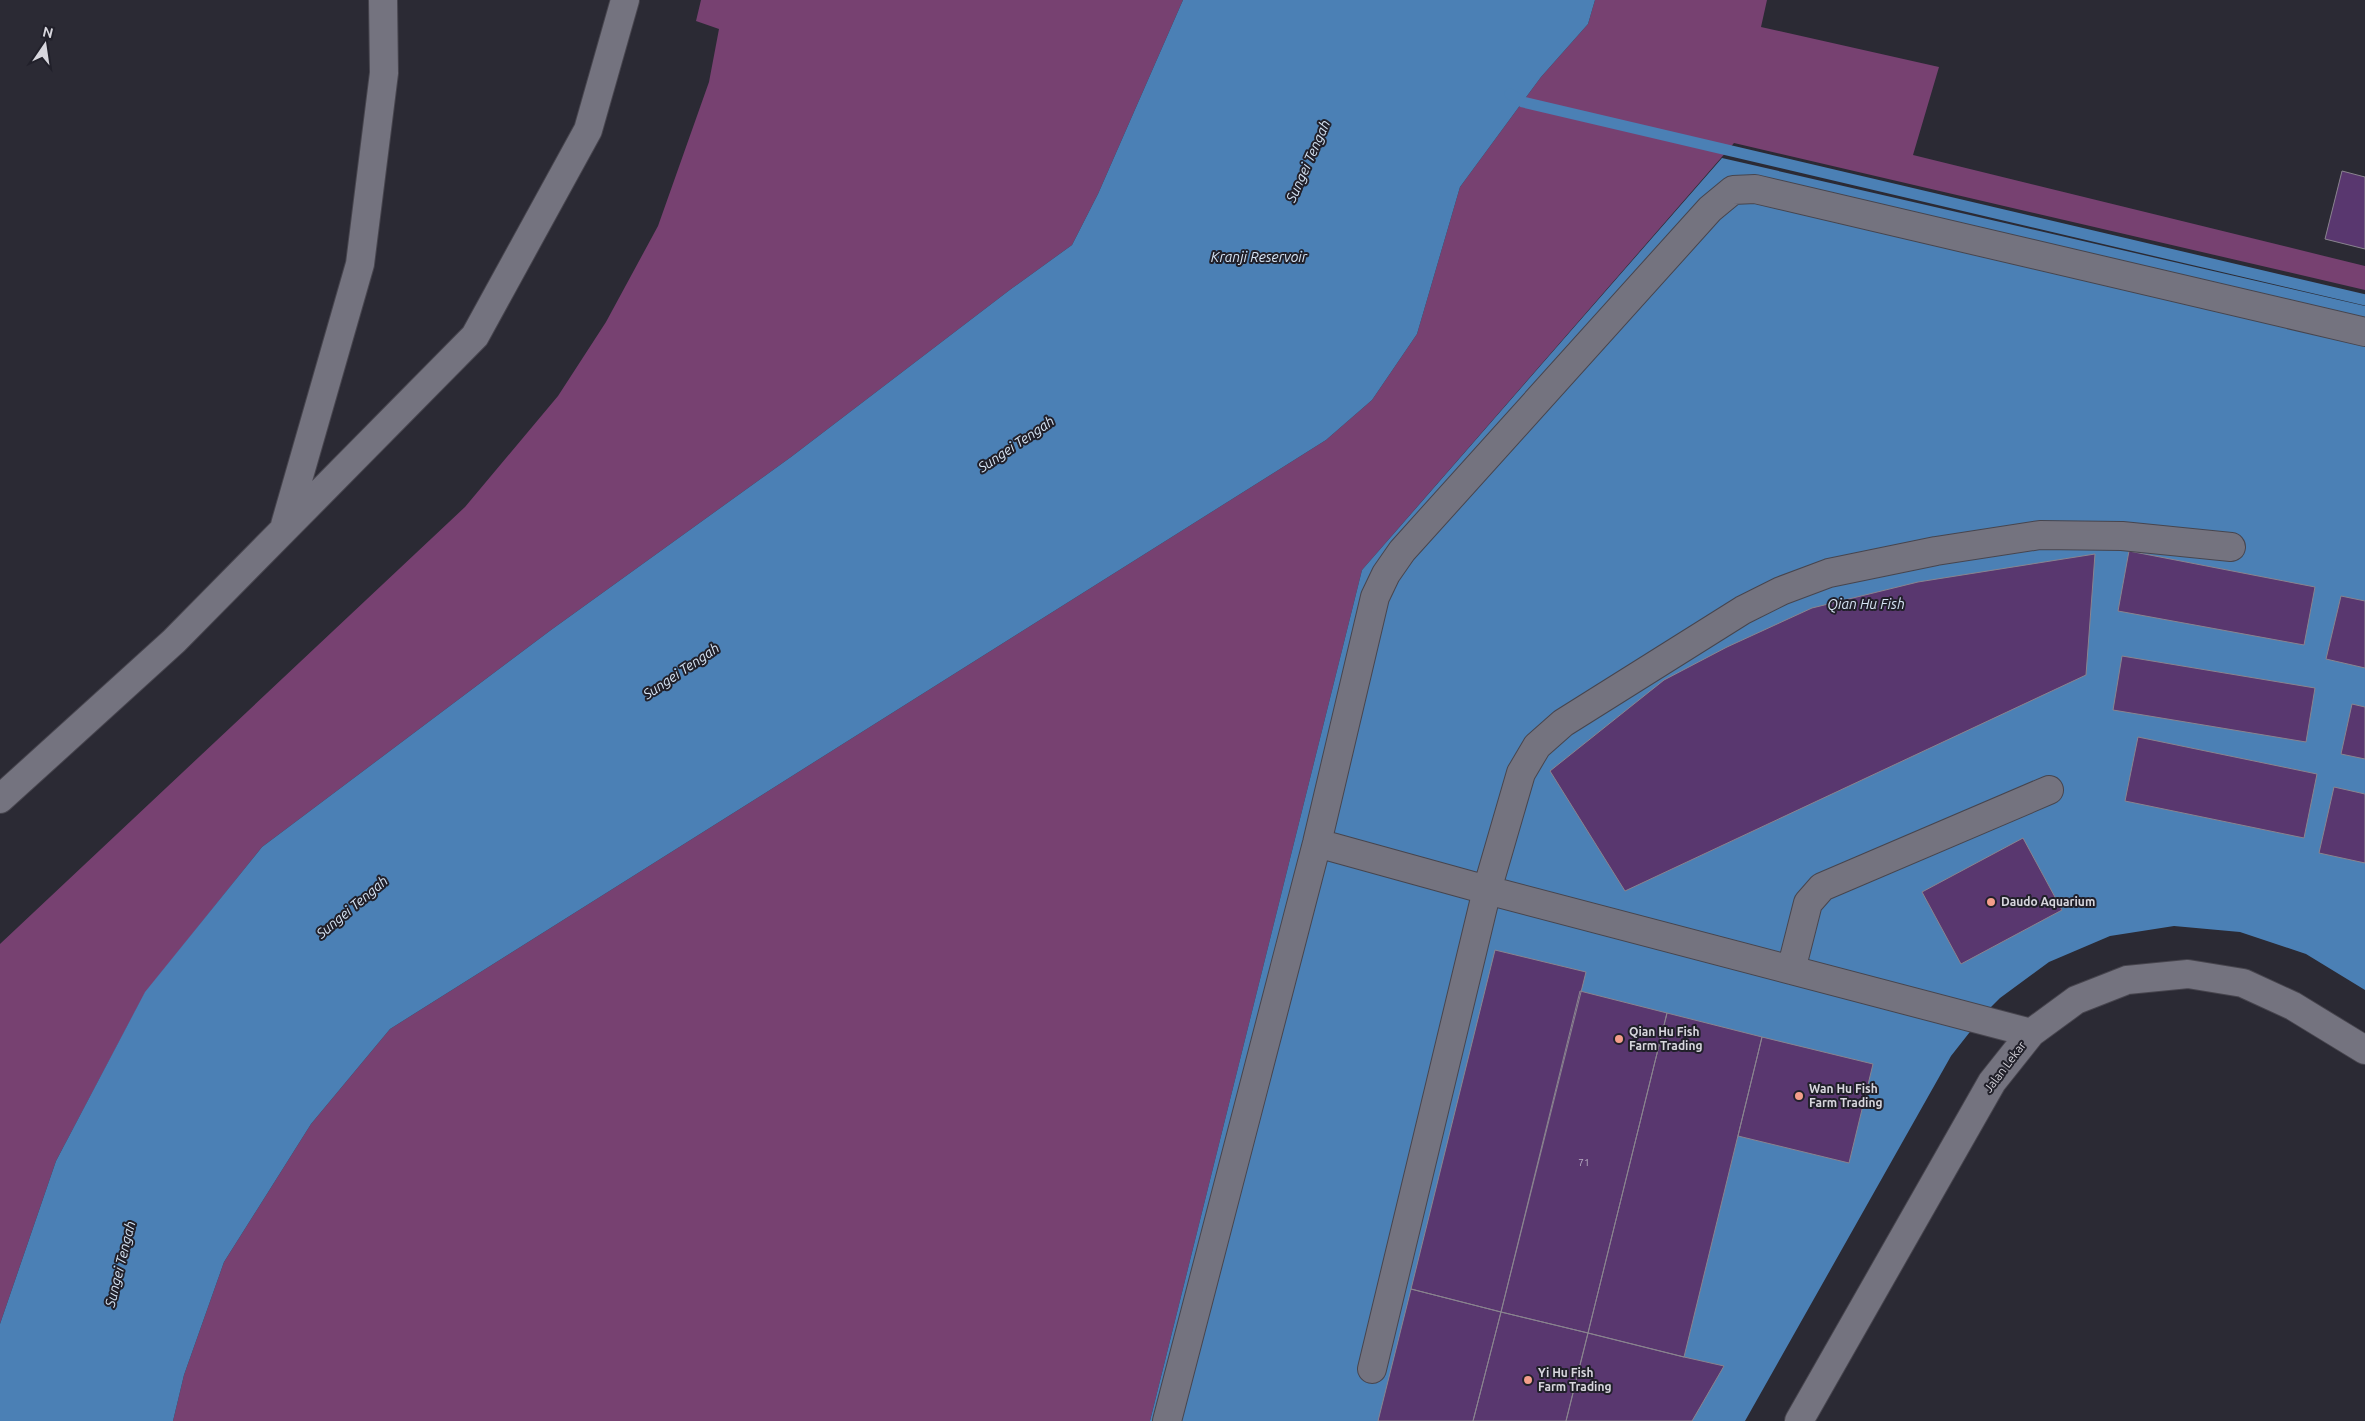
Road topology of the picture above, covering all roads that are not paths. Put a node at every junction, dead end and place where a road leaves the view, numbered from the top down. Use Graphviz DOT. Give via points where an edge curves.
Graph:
graph roads {
  1 [pos="383,0"];
  2 [pos="625,0"];
  3 [pos="2365,332"];
  4 [pos="284,529"];
  5 [pos="2231,547"];
  6 [pos="2049,790"];
  7 [pos="0,799"];
  8 [pos="1317,843"];
  9 [pos="1488,890"];
  10 [pos="1791,970"];
  11 [pos="2031,1033"];
  12 [pos="2365,1050"];
  13 [pos="1372,1369"];
  14 [pos="1167,1421"];
  15 [pos="1799,1421"];
  1 -- 4 [label="street" via="384,72 360,264"];
  2 -- 4 [label="street" via="588,130 475,336"];
  3 -- 8 [label="street" via="1755,189 1733,190 1710,208 1402,551 1386,574 1375,596"];
  4 -- 7 [label="street" via="174,641"];
  5 -- 9 [label="street" via="2122,536 2040,535 1936,551 1829,573 1781,590 1743,610 1563,723 1537,746 1522,773"];
  6 -- 10 [label="street" via="1822,888 1808,904"];
  8 -- 9 [label="street"];
  8 -- 14 [label="street"];
  9 -- 10 [label="street"];
  9 -- 13 [label="street"];
  10 -- 11 [label="street"];
  11 -- 12 [label="street, Jalan Lekar" via="2076,1000 2126,980 2188,974 2243,983 2293,1006"];
  11 -- 15 [label="street, Jalan Lekar" via="1992,1082"];
}
